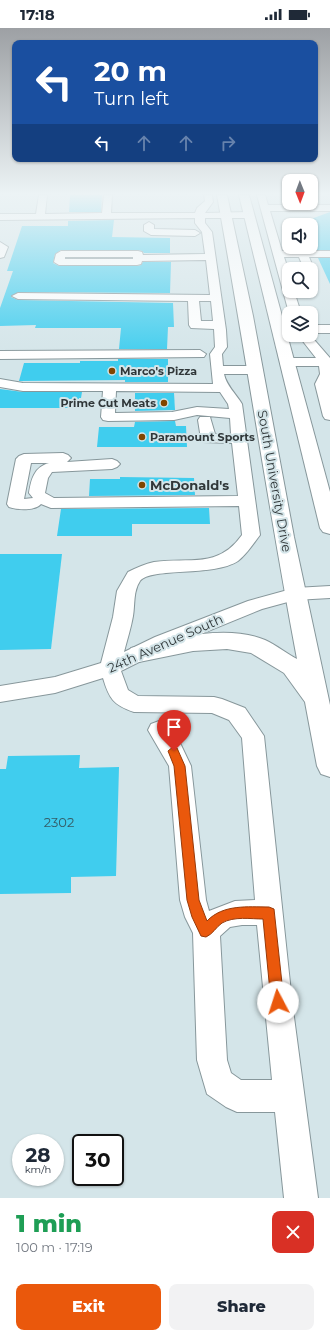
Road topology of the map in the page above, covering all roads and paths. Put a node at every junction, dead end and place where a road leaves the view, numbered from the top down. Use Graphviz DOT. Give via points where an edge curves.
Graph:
graph roads {
  1 [pos="209,250"];
  2 [pos="233,250"];
  3 [pos="258,250"];
  4 [pos="277,250"];
  5 [pos="318,252"];
  6 [pos="282,253"];
  7 [pos="278,254"];
  8 [pos="330,254"];
  9 [pos="210,257"];
  10 [pos="138,258"];
  11 [pos="282,264"];
  12 [pos="18,296"];
  13 [pos="193,298"];
  14 [pos="216,298"];
  15 [pos="246,316"];
  16 [pos="219,325"];
  17 [pos="318,329"];
  18 [pos="330,329"];
  19 [pos="310,342"];
  20 [pos="207,353"];
  21 [pos="0,355"];
  22 [pos="286,362"];
  23 [pos="327,362"];
  24 [pos="255,370"];
  25 [pos="0,383"];
  26 [pos="110,387"];
  27 [pos="198,388"];
  28 [pos="282,404"];
  29 [pos="230,414"];
  30 [pos="329,414"];
  31 [pos="203,415"];
  32 [pos="288,431"];
  33 [pos="238,438"];
  34 [pos="307,442"];
  35 [pos="112,464"];
  36 [pos="246,501"];
  37 [pos="34,503"];
  38 [pos="51,503"];
  39 [pos="330,526"];
  40 [pos="330,592"];
  41 [pos="295,594"];
  42 [pos="140,654"];
  43 [pos="110,668"];
  44 [pos="0,694"];
  45 [pos="316,699"];
  46 [pos="159,730"];
  47 [pos="330,766"];
  48 [pos="269,913"];
  49 [pos="206,931"];
  50 [pos="289,1096"];
  51 [pos="301,1198"];
  1 -- 9 [label="street"];
  2 -- 15 [label="main road, South University Drive"];
  3 -- 22 [label="main road"];
  4 -- 7 [label="street"];
  5 -- 8 [label="street"];
  6 -- 7 [label="street"];
  7 -- 11 [label="street"];
  9 -- 10 [label="street"];
  9 -- 14 [label="street"];
  10 -- 10 [label="street" via="138,254 61,254 59,262 137,262"];
  12 -- 13 [label="street"];
  13 -- 14 [label="street"];
  13 -- 20 [label="street" via="195,325"];
  14 -- 16 [label="street"];
  15 -- 22 [label="main road" via="258,324 269,358"];
  15 -- 24 [label="main road, South University Drive"];
  16 -- 20 [label="street"];
  16 -- 20 [label="street" via="221,347 216,354"];
  17 -- 18 [label="street"];
  19 -- 23 [label="street"];
  20 -- 21 [label="street"];
  20 -- 24 [label="street"];
  20 -- 27 [label="street"];
  20 -- 29 [label="street" via="235,404"];
  22 -- 23 [label="street"];
  22 -- 34 [label="main road"];
  23 -- 30 [label="street" via="327,374 322,384"];
  24 -- 28 [label="main road" via="275,380"];
  24 -- 41 [label="main road, South University Drive"];
  25 -- 26 [label="street" via="23,387"];
  26 -- 27 [label="street"];
  26 -- 31 [label="street" via="108,417 174,416 187,419"];
  27 -- 31 [label="street"];
  29 -- 31 [label="street" via="214,419"];
  29 -- 33 [label="street"];
  31 -- 33 [label="street" via="208,439"];
  32 -- 34 [label="main road"];
  33 -- 36 [label="street"];
  34 -- 39 [label="main road"];
  35 -- 37 [label="street" via="73,462 40,466 27,481 25,492 27,499"];
  35 -- 37 [label="street" via="80,458 24,459 15,504"];
  35 -- 38 [label="street" via="51,467 44,470 40,476 37,493"];
  36 -- 38 [label="street"];
  36 -- 43 [label="street" via="251,535 246,544 231,558 212,566 153,568 134,576 126,591 123,617"];
  37 -- 38 [label="street"];
  40 -- 41 [label="street, 24th Avenue South"];
  41 -- 42 [label="street, 24th Avenue South" via="255,605 162,642"];
  41 -- 45 [label="main road, South University Drive"];
  42 -- 43 [label="street, 24th Avenue South"];
  42 -- 45 [label="main road" via="193,643 227,641 257,646 292,667"];
  43 -- 44 [label="street, 24th Avenue South" via="54,685"];
  43 -- 48 [label="street" via="119,695 134,704 214,706 237,714 253,736"];
  45 -- 47 [label="main road, South University Drive"];
  46 -- 49 [label="street" via="174,751 180,766 193,900"];
  48 -- 49 [label="street" via="234,913 218,918"];
  48 -- 50 [label="street"];
  49 -- 50 [label="street" via="212,1060 218,1083 237,1096"];
  50 -- 51 [label="street"];
}
